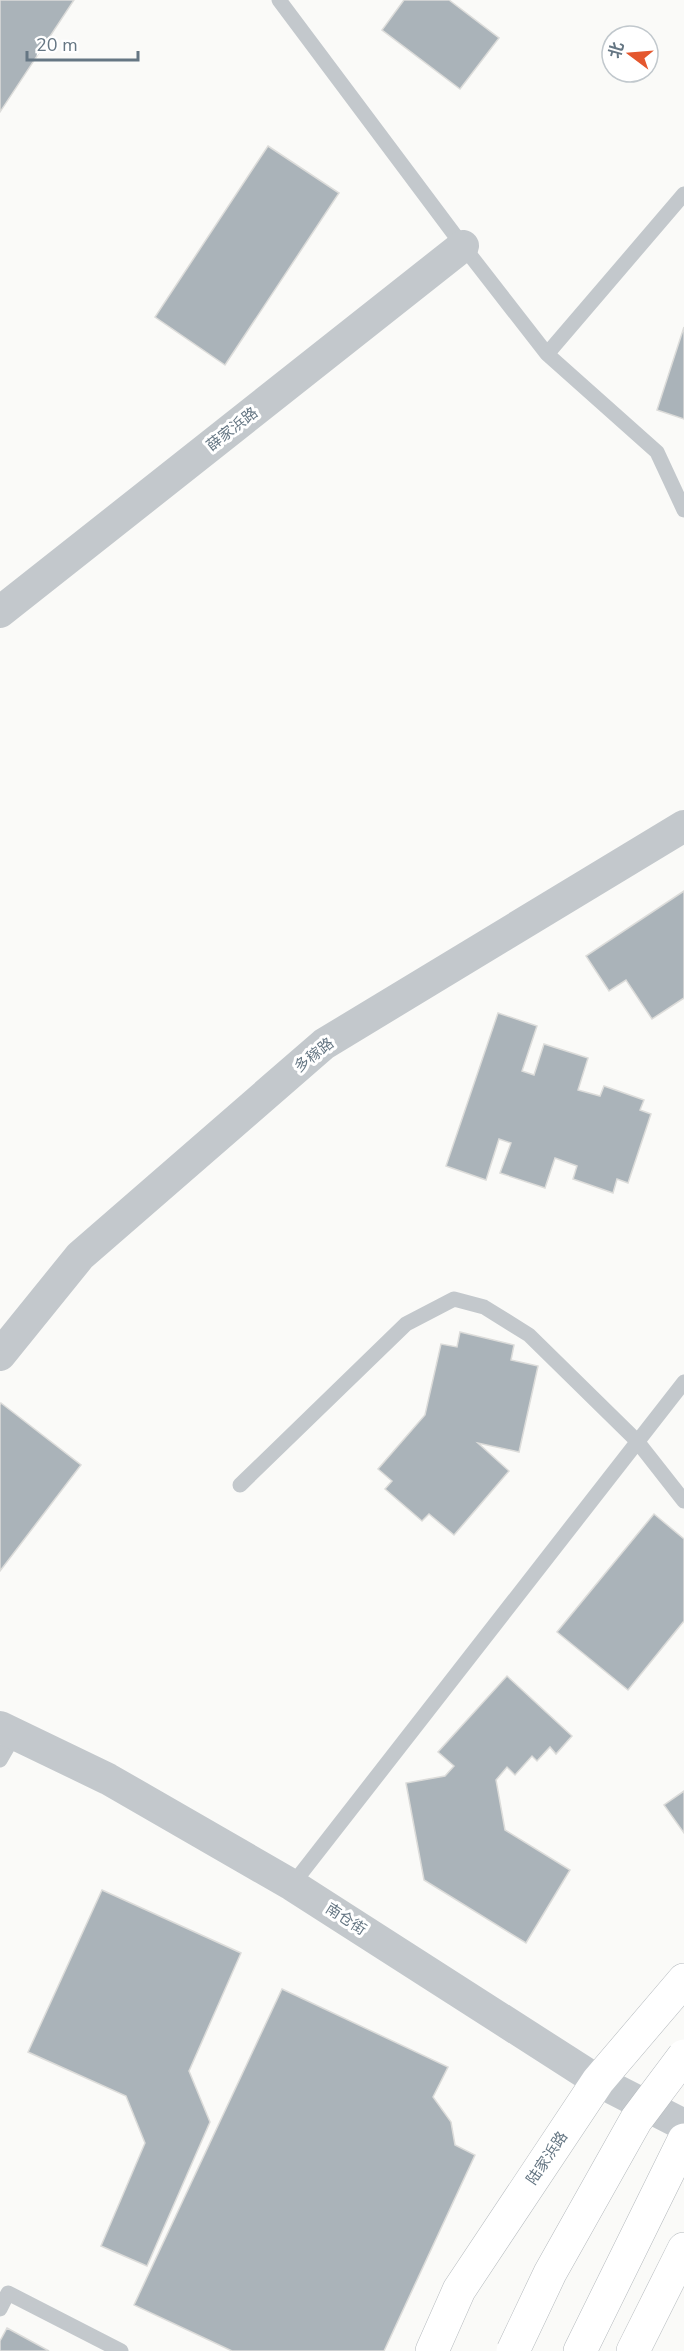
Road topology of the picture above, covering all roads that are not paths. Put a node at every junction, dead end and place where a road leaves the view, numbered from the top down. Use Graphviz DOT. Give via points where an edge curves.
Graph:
graph roads {
  1 [pos="279,0"];
  2 [pos="684,194"];
  3 [pos="463,246"];
  4 [pos="547,354"];
  5 [pos="684,510"];
  6 [pos="0,612"];
  7 [pos="684,826"];
  8 [pos="0,1355"];
  9 [pos="684,1382"];
  10 [pos="637,1442"];
  11 [pos="240,1485"];
  12 [pos="684,1501"];
  13 [pos="5,1740"];
  14 [pos="292,1885"];
  15 [pos="684,1980"];
  16 [pos="684,2056"];
  17 [pos="598,2081"];
  18 [pos="684,2125"];
  19 [pos="684,2140"];
  20 [pos="684,2249"];
  21 [pos="0,2309"];
  22 [pos="121,2351"];
  23 [pos="432,2351"];
  24 [pos="513,2351"];
  25 [pos="580,2351"];
  26 [pos="633,2351"];
  1 -- 3 [label="lane"];
  2 -- 4 [label="lane"];
  3 -- 4 [label="lane"];
  3 -- 6 [label="street, 薛家浜路"];
  4 -- 5 [label="lane" via="657,452"];
  7 -- 8 [label="street, 多稼路" via="324,1044 80,1256"];
  9 -- 10 [label="lane"];
  10 -- 11 [label="lane" via="529,1335 484,1307 454,1299 406,1323"];
  10 -- 12 [label="lane"];
  10 -- 14 [label="lane"];
  13 -- 14 [label="street, 南仓街" via="108,1779"];
  14 -- 17 [label="street, 南仓街"];
  15 -- 17 [label="main road, 陆家浜路"];
  16 -- 24 [label="main road, bridge" via="636,2120 550,2273"];
  17 -- 18 [label="street, 南仓街"];
  17 -- 23 [label="main road, 陆家浜路" via="459,2289"];
  19 -- 25 [label="main road"];
  20 -- 26 [label="main road"];
  21 -- 22 [label="lane" via="8,2293"];
}
